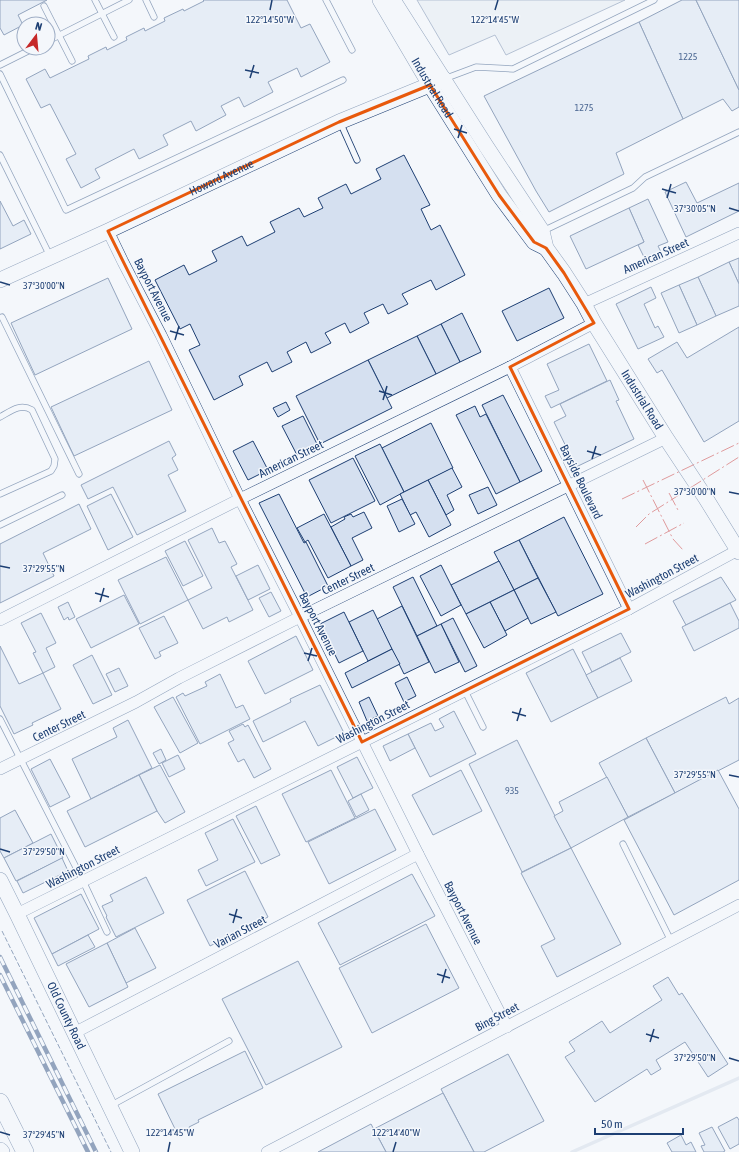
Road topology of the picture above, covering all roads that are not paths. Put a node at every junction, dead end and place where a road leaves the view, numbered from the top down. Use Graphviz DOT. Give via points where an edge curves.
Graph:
graph roads {
  1 [pos="95,0"];
  2 [pos="129,0"];
  3 [pos="146,0"];
  4 [pos="326,0"];
  5 [pos="380,0"];
  6 [pos="393,0"];
  7 [pos="654,0"];
  8 [pos="44,6"];
  9 [pos="102,14"];
  10 [pos="154,17"];
  11 [pos="59,36"];
  12 [pos="56,37"];
  13 [pos="114,37"];
  14 [pos="352,50"];
  15 [pos="18,56"];
  16 [pos="72,61"];
  17 [pos="0,65"];
  18 [pos="0,74"];
  19 [pos="444,79"];
  20 [pos="343,80"];
  21 [pos="430,85"];
  22 [pos="340,122"];
  23 [pos="739,132"];
  24 [pos="0,154"];
  25 [pos="357,160"];
  26 [pos="108,230"];
  27 [pos="542,231"];
  28 [pos="739,233"];
  29 [pos="546,248"];
  30 [pos="51,257"];
  31 [pos="0,280"];
  32 [pos="584,304"];
  33 [pos="2,316"];
  34 [pos="594,323"];
  35 [pos="510,366"];
  36 [pos="0,417"];
  37 [pos="666,438"];
  38 [pos="79,474"];
  39 [pos="569,485"];
  40 [pos="0,494"];
  41 [pos="62,495"];
  42 [pos="240,499"];
  43 [pos="0,525"];
  44 [pos="738,551"];
  45 [pos="629,609"];
  46 [pos="300,617"];
  47 [pos="0,620"];
  48 [pos="465,691"];
  49 [pos="0,719"];
  50 [pos="483,727"];
  51 [pos="362,742"];
  52 [pos="20,759"];
  53 [pos="0,769"];
  54 [pos="623,844"];
  55 [pos="418,854"];
  56 [pos="0,880"];
  57 [pos="83,882"];
  58 [pos="739,905"];
  59 [pos="17,914"];
  60 [pos="107,932"];
  61 [pos="671,941"];
  62 [pos="507,1027"];
  63 [pos="74,1033"];
  64 [pos="229,1041"];
  65 [pos="0,1102"];
  66 [pos="110,1106"];
  67 [pos="25,1152"];
  68 [pos="132,1152"];
  69 [pos="267,1152"];
  1 -- 9 [label="lane"];
  2 -- 9 [label="lane"];
  3 -- 10 [label="lane"];
  4 -- 14 [label="lane"];
  5 -- 21 [label="main road, Industrial Road"];
  6 -- 19 [label="main road, Industrial Road"];
  7 -- 19 [label="lane" via="513,69 476,67"];
  8 -- 11 [label="lane"];
  9 -- 11 [label="lane"];
  9 -- 13 [label="lane"];
  11 -- 12 [label="lane"];
  11 -- 16 [label="lane"];
  15 -- 17 [label="lane"];
  18 -- 20 [label="lane" via="66,210"];
  19 -- 21 [label="main road, Howard Avenue"];
  19 -- 27 [label="main road, Industrial Road"];
  21 -- 22 [label="main road, Howard Avenue"];
  21 -- 29 [label="main road, Industrial Road" via="499,195 534,242"];
  22 -- 25 [label="lane"];
  22 -- 26 [label="main road, Howard Avenue"];
  23 -- 27 [label="lane" via="645,177 633,188"];
  24 -- 30 [label="lane"];
  26 -- 30 [label="main road, Howard Avenue"];
  26 -- 42 [label="street, Bayport Avenue"];
  27 -- 29 [label="main road, Industrial Road"];
  28 -- 32 [label="street, American Street"];
  29 -- 32 [label="main road, Industrial Road"];
  30 -- 31 [label="main road, Howard Avenue"];
  32 -- 34 [label="main road, Industrial Road"];
  33 -- 38 [label="lane"];
  34 -- 35 [label="street, American Street"];
  34 -- 37 [label="main road, Industrial Road"];
  35 -- 39 [label="street, Bayside Boulevard"];
  35 -- 42 [label="street, American Street"];
  36 -- 40 [label="lane" via="21,406 32,410 55,459 51,471"];
  37 -- 39 [label="street, Center Street"];
  37 -- 44 [label="main road, Industrial Road"];
  39 -- 45 [label="street, Bayside Boulevard"];
  39 -- 46 [label="street, Center Street"];
  41 -- 43 [label="lane"];
  42 -- 46 [label="street, Bayport Avenue"];
  42 -- 47 [label="street, American Street"];
  44 -- 45 [label="street, Washington Street"];
  45 -- 48 [label="street, Washington Street"];
  46 -- 51 [label="street, Bayport Avenue"];
  46 -- 52 [label="street, Center Street"];
  48 -- 50 [label="lane"];
  48 -- 51 [label="street, Washington Street"];
  49 -- 52 [label="lane"];
  51 -- 55 [label="street, Bayport Avenue"];
  51 -- 57 [label="street, Washington Street"];
  52 -- 53 [label="street, Center Street"];
  52 -- 57 [label="lane"];
  54 -- 61 [label="lane"];
  55 -- 62 [label="street, Bayport Avenue"];
  55 -- 63 [label="street, Varian Street"];
  56 -- 59 [label="main road, Old County Road"];
  57 -- 59 [label="street, Washington Street"];
  57 -- 60 [label="lane"];
  58 -- 61 [label="street, Bing Street"];
  59 -- 63 [label="main road, Old County Road"];
  61 -- 62 [label="street, Bing Street"];
  62 -- 69 [label="street, Bing Street"];
  63 -- 66 [label="main road, Old County Road"];
  64 -- 66 [label="lane"];
  65 -- 67 [label="main road"];
  66 -- 68 [label="main road, Old County Road"];
}
